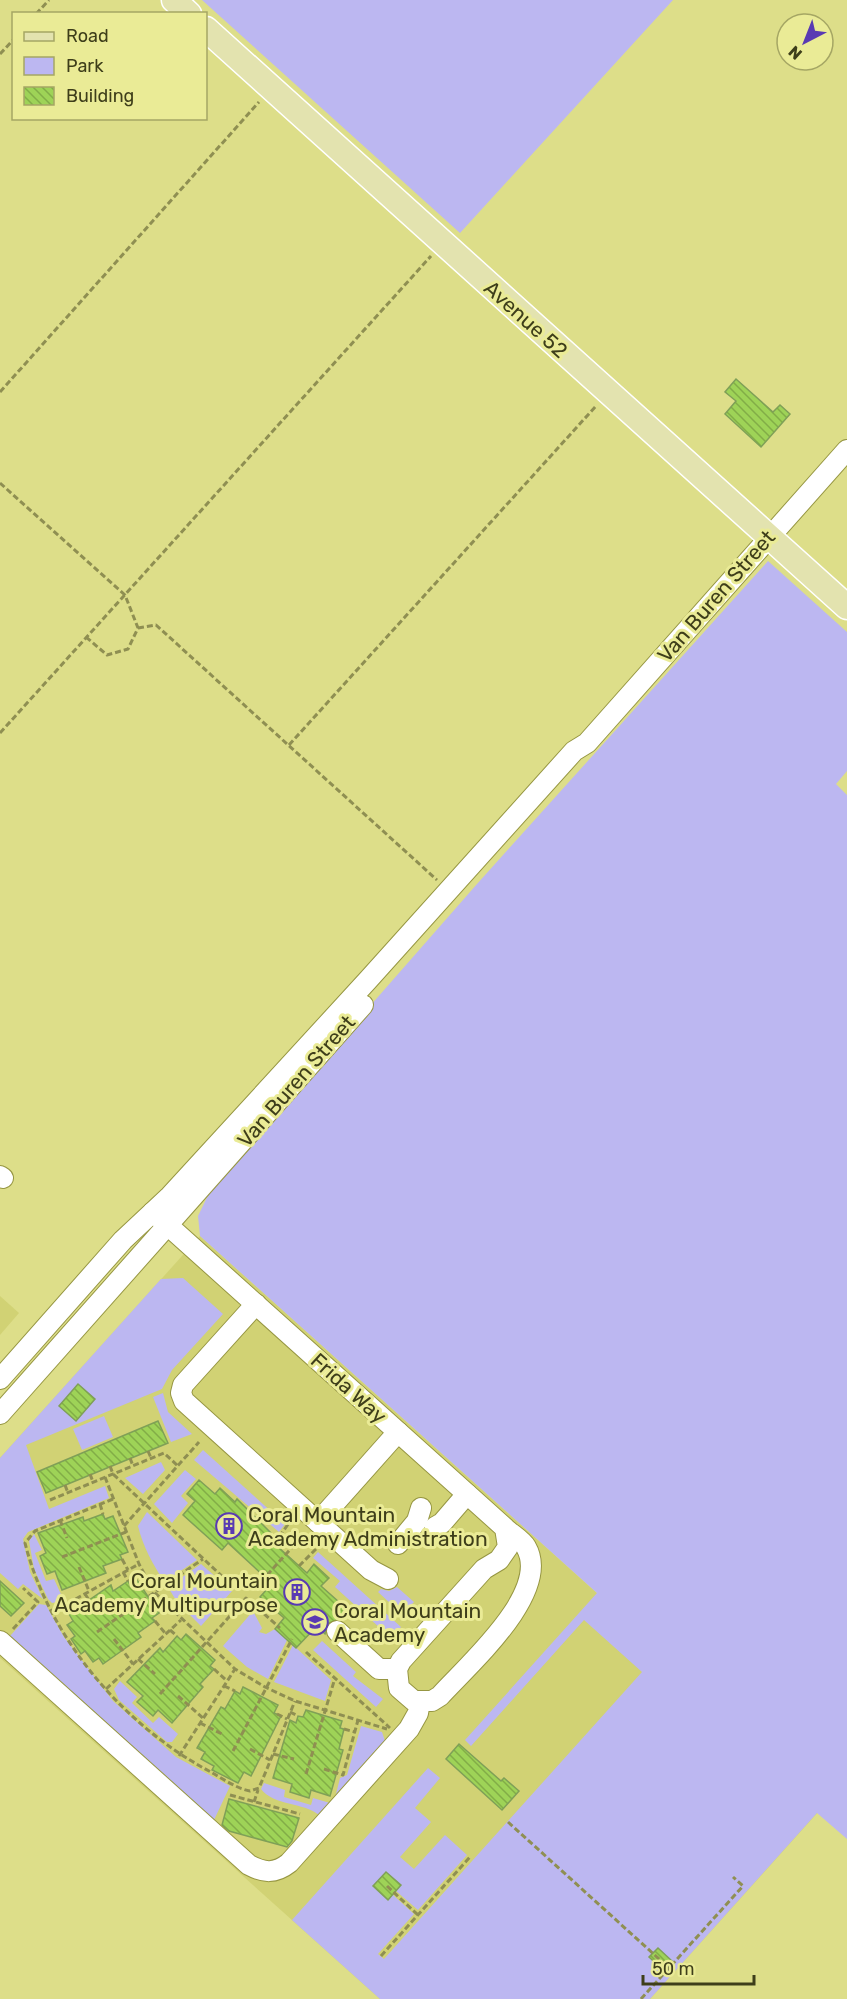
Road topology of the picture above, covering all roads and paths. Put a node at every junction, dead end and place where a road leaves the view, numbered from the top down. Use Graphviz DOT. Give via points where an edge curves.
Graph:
graph roads {
  1 [pos="49,0"];
  2 [pos="174,0"];
  3 [pos="38,12"];
  4 [pos="187,12"];
  5 [pos="207,30"];
  6 [pos="12,41"];
  7 [pos="0,54"];
  8 [pos="271,89"];
  9 [pos="442,243"];
  10 [pos="0,392"];
  11 [pos="608,393"];
  12 [pos="847,450"];
  13 [pos="0,483"];
  14 [pos="769,536"];
  15 [pos="124,595"];
  16 [pos="847,607"];
  17 [pos="138,628"];
  18 [pos="86,637"];
  19 [pos="0,733"];
  20 [pos="587,743"];
  21 [pos="289,745"];
  22 [pos="450,890"];
  23 [pos="153,1212"];
  24 [pos="173,1230"];
  25 [pos="256,1304"];
  26 [pos="0,1378"];
  27 [pos="0,1414"];
  28 [pos="398,1432"];
  29 [pos="199,1442"];
  30 [pos="148,1451"];
  31 [pos="130,1458"];
  32 [pos="151,1458"];
  33 [pos="110,1466"];
  34 [pos="133,1466"];
  35 [pos="178,1466"];
  36 [pos="90,1474"];
  37 [pos="113,1474"];
  38 [pos="105,1478"];
  39 [pos="93,1482"];
  40 [pos="65,1485"];
  41 [pos="68,1493"];
  42 [pos="467,1494"];
  43 [pos="113,1499"];
  44 [pos="50,1500"];
  45 [pos="145,1503"];
  46 [pos="100,1504"];
  47 [pos="421,1508"];
  48 [pos="104,1514"];
  49 [pos="60,1520"];
  50 [pos="318,1522"];
  51 [pos="289,1523"];
  52 [pos="124,1526"];
  53 [pos="435,1527"];
  54 [pos="505,1528"];
  55 [pos="126,1532"];
  56 [pos="303,1535"];
  57 [pos="67,1538"];
  58 [pos="274,1544"];
  59 [pos="398,1544"];
  60 [pos="317,1548"];
  61 [pos="62,1557"];
  62 [pos="122,1559"];
  63 [pos="203,1559"];
  64 [pos="139,1564"];
  65 [pos="299,1566"];
  66 [pos="79,1567"];
  67 [pos="128,1570"];
  68 [pos="123,1572"];
  69 [pos="226,1580"];
  70 [pos="388,1580"];
  71 [pos="128,1581"];
  72 [pos="261,1582"];
  73 [pos="23,1588"];
  74 [pos="89,1591"];
  75 [pos="154,1592"];
  76 [pos="85,1594"];
  77 [pos="46,1601"];
  78 [pos="38,1602"];
  79 [pos="52,1612"];
  80 [pos="97,1612"];
  81 [pos="181,1620"];
  82 [pos="155,1621"];
  83 [pos="280,1628"];
  84 [pos="170,1630"];
  85 [pos="337,1631"];
  86 [pos="97,1632"];
  87 [pos="165,1634"];
  88 [pos="177,1636"];
  89 [pos="114,1639"];
  90 [pos="292,1639"];
  91 [pos="1,1641"];
  92 [pos="206,1643"];
  93 [pos="306,1652"];
  94 [pos="138,1659"];
  95 [pos="133,1664"];
  96 [pos="214,1669"];
  97 [pos="235,1669"];
  98 [pos="397,1669"];
  99 [pos="155,1674"];
  100 [pos="335,1678"];
  101 [pos="227,1681"];
  102 [pos="224,1686"];
  103 [pos="265,1688"];
  104 [pos="106,1689"];
  105 [pos="235,1691"];
  106 [pos="160,1694"];
  107 [pos="178,1696"];
  108 [pos="295,1701"];
  109 [pos="420,1702"];
  110 [pos="325,1710"];
  111 [pos="290,1712"];
  112 [pos="277,1714"];
  113 [pos="298,1716"];
  114 [pos="203,1718"];
  115 [pos="287,1719"];
  116 [pos="358,1720"];
  117 [pos="200,1723"];
  118 [pos="344,1729"];
  119 [pos="355,1732"];
  120 [pos="222,1734"];
  121 [pos="250,1749"];
  122 [pos="233,1751"];
  123 [pos="273,1754"];
  124 [pos="179,1756"];
  125 [pos="294,1759"];
  126 [pos="270,1760"];
  127 [pos="324,1769"];
  128 [pos="306,1774"];
  129 [pos="258,1788"];
  130 [pos="230,1795"];
  131 [pos="254,1802"];
  132 [pos="300,1814"];
  133 [pos="508,1822"];
  134 [pos="470,1857"];
  135 [pos="733,1877"];
  136 [pos="387,1886"];
  137 [pos="418,1915"];
  138 [pos="381,1956"];
  139 [pos="669,1968"];
  140 [pos="641,1999"];
  1 -- 3 [label="path"];
  2 -- 4 [label="main road"];
  5 -- 8 [label="main road, Avenue 52"];
  6 -- 7 [label="path"];
  8 -- 9 [label="main road, Avenue 52"];
  8 -- 10 [label="path"];
  9 -- 11 [label="main road, Avenue 52"];
  9 -- 15 [label="path"];
  11 -- 14 [label="main road, Avenue 52"];
  11 -- 21 [label="path"];
  12 -- 14 [label="street, Van Buren Street"];
  13 -- 15 [label="path"];
  14 -- 16 [label="main road, Avenue 52"];
  14 -- 20 [label="street, Van Buren Street"];
  15 -- 17 [label="path"];
  15 -- 18 [label="path"];
  17 -- 18 [label="path" via="128,649 107,654"];
  17 -- 21 [label="path" via="156,625"];
  18 -- 19 [label="path"];
  20 -- 22 [label="street, Van Buren Street" via="574,751"];
  20 -- 24 [label="street, Van Buren Street" via="568,773"];
  21 -- 22 [label="path"];
  22 -- 23 [label="street, Van Buren Street"];
  23 -- 24 [label="street, Frida Way"];
  23 -- 26 [label="street, Van Buren Street" via="123,1240"];
  24 -- 25 [label="street, Frida Way"];
  24 -- 27 [label="street, Van Buren Street"];
  25 -- 28 [label="street, Frida Way"];
  25 -- 50 [label="street" via="190,1377 181,1393 192,1408"];
  28 -- 42 [label="street, Frida Way"];
  28 -- 50 [label="street"];
  29 -- 35 [label="path"];
  30 -- 32 [label="path"];
  31 -- 34 [label="path"];
  32 -- 34 [label="path"];
  32 -- 35 [label="path" via="164,1453"];
  33 -- 37 [label="path"];
  34 -- 37 [label="path"];
  35 -- 45 [label="path"];
  36 -- 39 [label="path"];
  37 -- 38 [label="path"];
  37 -- 45 [label="path"];
  38 -- 39 [label="path"];
  38 -- 43 [label="path"];
  39 -- 41 [label="path"];
  40 -- 41 [label="path"];
  41 -- 44 [label="path"];
  42 -- 53 [label="street"];
  42 -- 54 [label="street, Frida Way"];
  43 -- 46 [label="path"];
  43 -- 52 [label="path"];
  45 -- 52 [label="path"];
  45 -- 63 [label="path"];
  46 -- 48 [label="path"];
  46 -- 49 [label="path"];
  47 -- 59 [label="street" via="417,1521"];
  49 -- 57 [label="path"];
  49 -- 77 [label="path" via="30,1533 25,1543"];
  50 -- 70 [label="street" via="371,1570"];
  51 -- 58 [label="path"];
  52 -- 55 [label="path"];
  54 -- 98 [label="street" via="508,1547 499,1560 484,1569"];
  54 -- 109 [label="street, Frida Way" via="526,1547 531,1573 517,1610 440,1696"];
  55 -- 61 [label="path"];
  55 -- 64 [label="path"];
  56 -- 72 [label="path"];
  60 -- 65 [label="path"];
  62 -- 67 [label="path"];
  63 -- 69 [label="path"];
  63 -- 75 [label="path"];
  64 -- 67 [label="path"];
  64 -- 75 [label="path"];
  66 -- 74 [label="path"];
  67 -- 68 [label="path"];
  68 -- 71 [label="path"];
  68 -- 74 [label="path"];
  73 -- 78 [label="path"];
  74 -- 76 [label="path"];
  75 -- 81 [label="path"];
  75 -- 86 [label="path"];
  76 -- 79 [label="path"];
  76 -- 80 [label="path"];
  77 -- 78 [label="path"];
  77 -- 79 [label="path"];
  78 -- 91 [label="path"];
  79 -- 104 [label="path"];
  81 -- 84 [label="path"];
  81 -- 92 [label="path"];
  82 -- 87 [label="path"];
  83 -- 92 [label="path" via="246,1598"];
  84 -- 87 [label="path"];
  84 -- 88 [label="path"];
  85 -- 98 [label="street" via="379,1669"];
  87 -- 94 [label="path"];
  89 -- 95 [label="path"];
  90 -- 103 [label="path"];
  91 -- 109 [label="street" via="249,1865 269,1872 289,1863 409,1729"];
  92 -- 97 [label="path"];
  92 -- 106 [label="path"];
  93 -- 100 [label="path"];
  94 -- 95 [label="path"];
  94 -- 99 [label="path"];
  95 -- 104 [label="path"];
  96 -- 101 [label="path"];
  97 -- 101 [label="path"];
  97 -- 103 [label="path"];
  98 -- 109 [label="street" via="399,1688"];
  100 -- 110 [label="path"];
  100 -- 116 [label="path" via="394,1731"];
  101 -- 102 [label="path"];
  102 -- 105 [label="path"];
  102 -- 114 [label="path"];
  103 -- 108 [label="path"];
  103 -- 122 [label="path"];
  104 -- 124 [label="path"];
  107 -- 114 [label="path"];
  108 -- 110 [label="path"];
  108 -- 111 [label="path"];
  110 -- 116 [label="path"];
  110 -- 128 [label="path"];
  111 -- 113 [label="path"];
  111 -- 115 [label="path"];
  112 -- 115 [label="path"];
  114 -- 117 [label="path"];
  115 -- 123 [label="path"];
  116 -- 119 [label="path"];
  117 -- 120 [label="path"];
  117 -- 124 [label="path"];
  118 -- 119 [label="path"];
  119 -- 127 [label="path" via="343,1775"];
  121 -- 126 [label="path"];
  123 -- 125 [label="path"];
  123 -- 126 [label="path"];
  124 -- 129 [label="path" via="244,1790"];
  126 -- 129 [label="path"];
  129 -- 131 [label="path"];
  130 -- 131 [label="path"];
  131 -- 132 [label="path"];
  133 -- 139 [label="path"];
  134 -- 137 [label="path"];
  135 -- 139 [label="path" via="743,1886"];
  136 -- 137 [label="path"];
  137 -- 138 [label="path"];
  139 -- 140 [label="path"];
}
